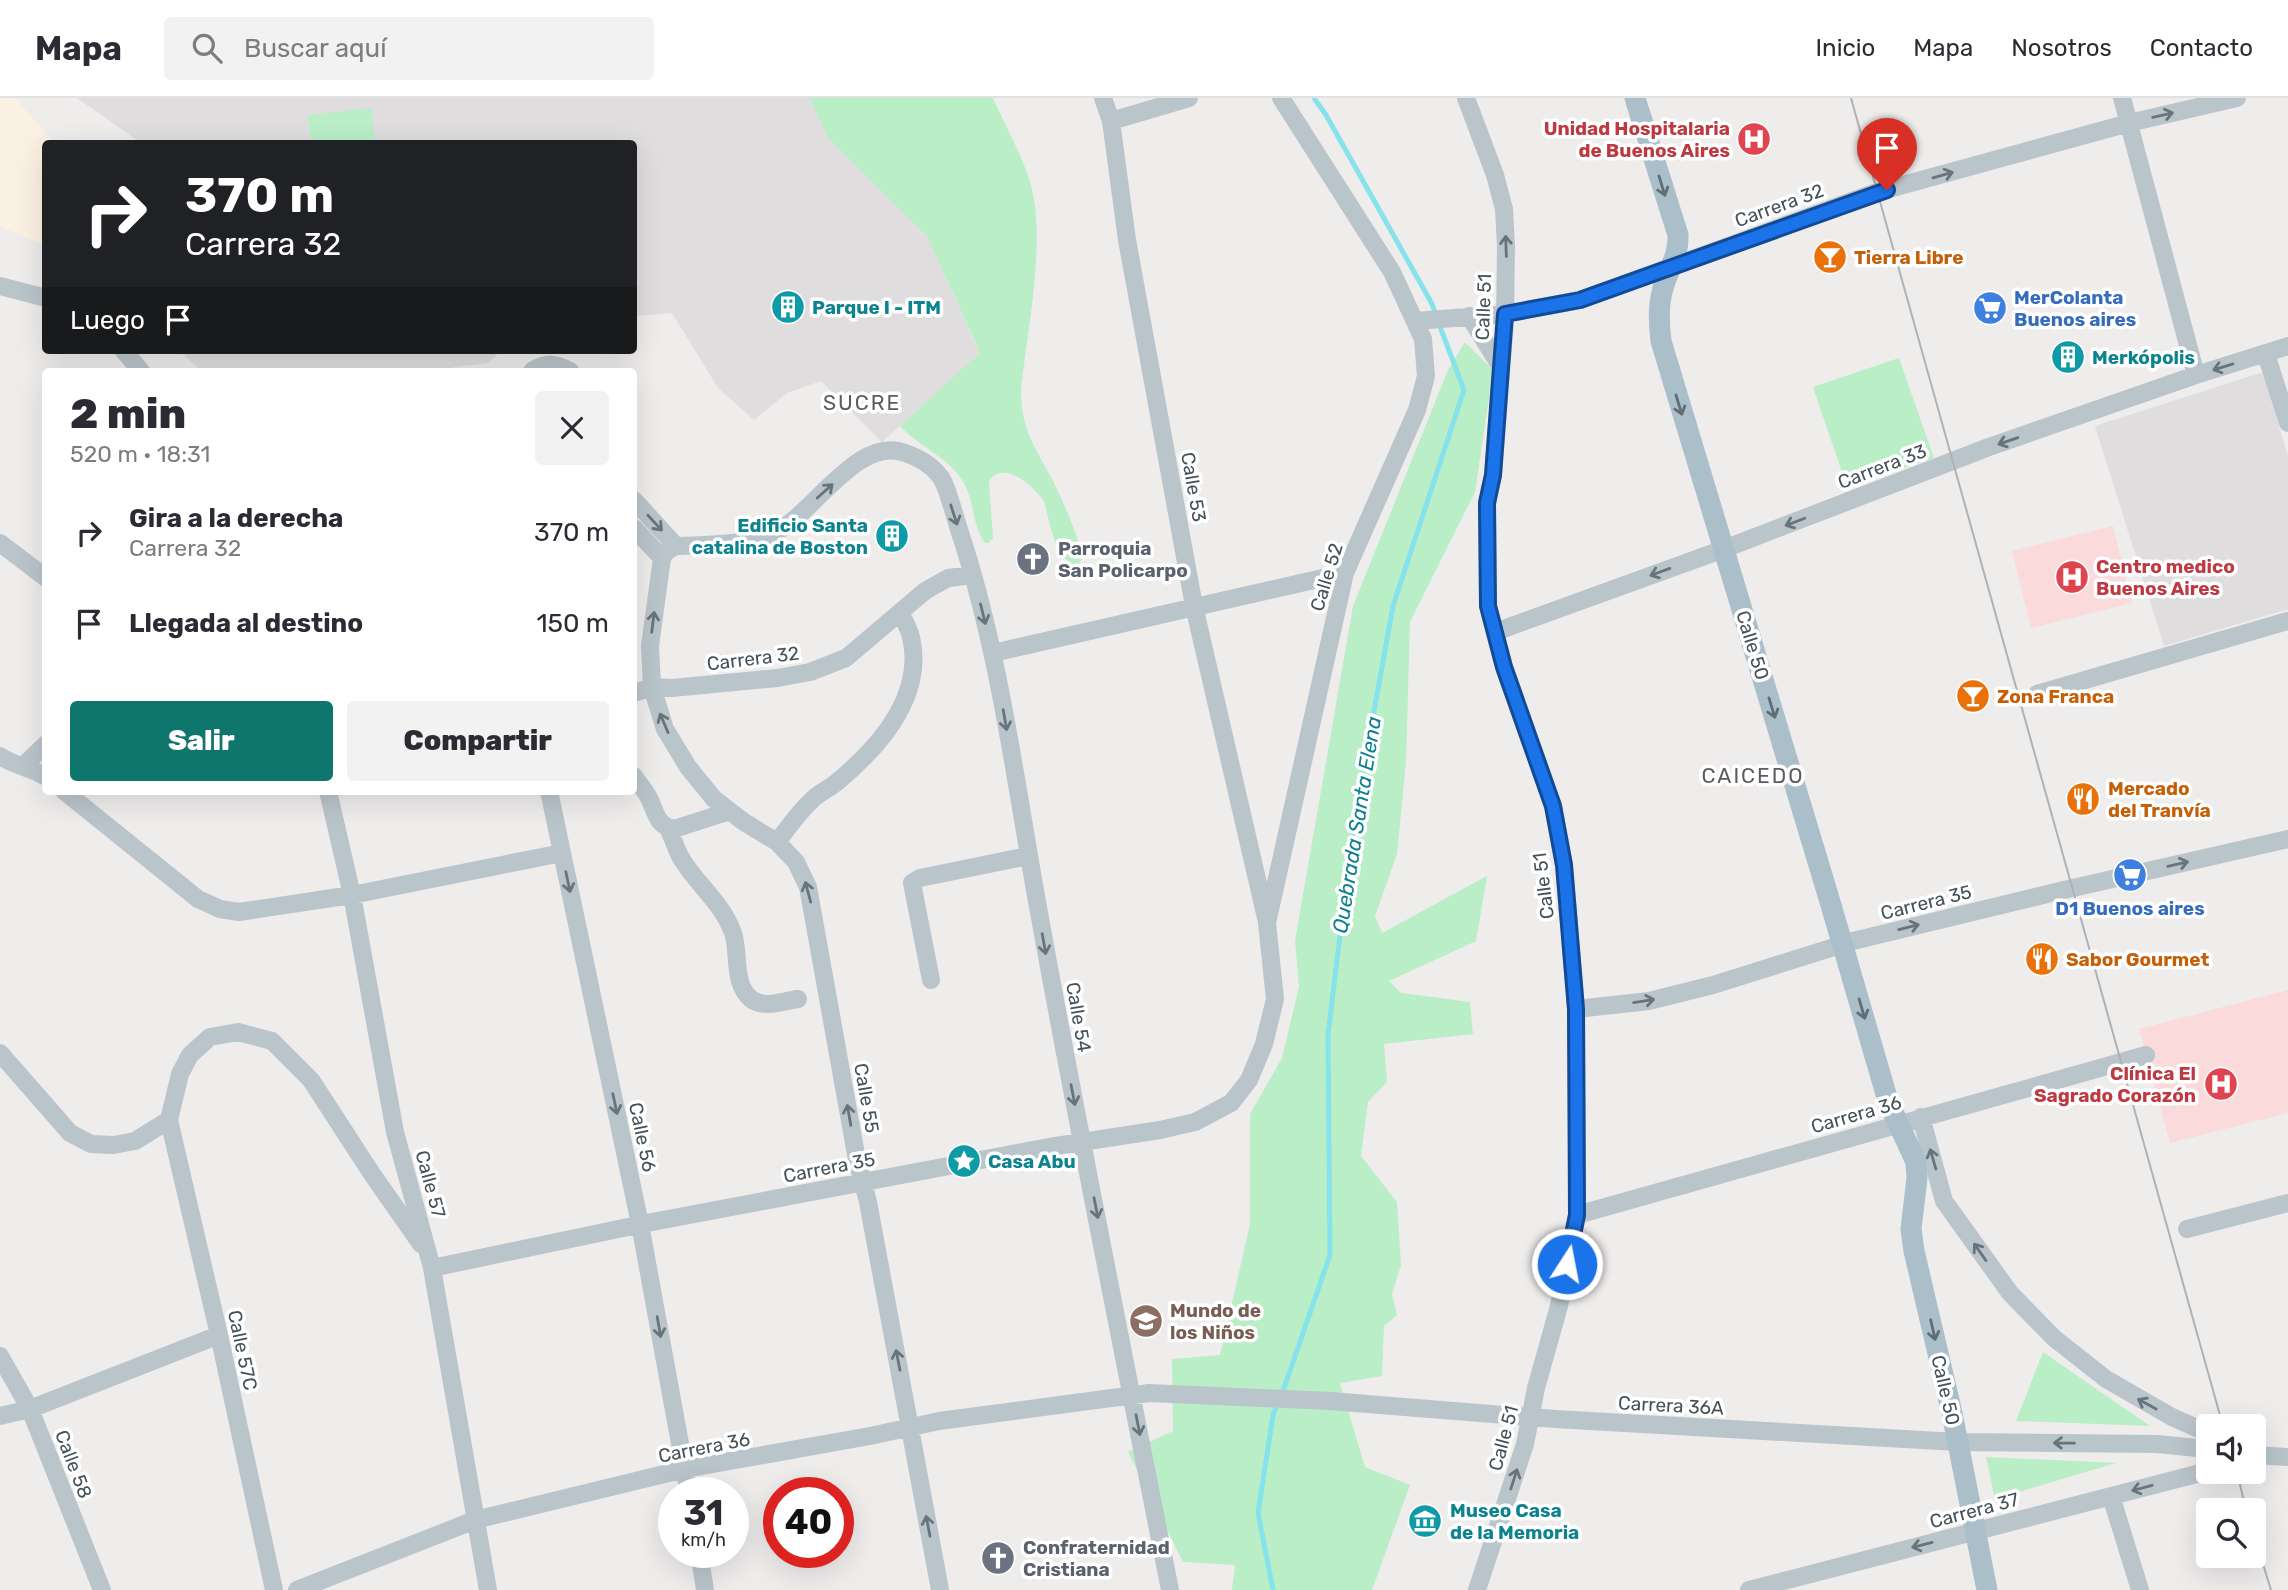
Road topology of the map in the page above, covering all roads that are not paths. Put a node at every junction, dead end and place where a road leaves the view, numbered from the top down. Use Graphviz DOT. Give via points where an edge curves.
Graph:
graph roads {
  1 [pos="1103,98"];
  2 [pos="1189,98"];
  3 [pos="1281,98"];
  4 [pos="1466,98"];
  5 [pos="1635,98"];
  6 [pos="2122,98"];
  7 [pos="2237,98"];
  8 [pos="1111,121"];
  9 [pos="2129,123"];
  10 [pos="1670,268"];
  11 [pos="0,286"];
  12 [pos="42,297"];
  13 [pos="1505,314"];
  14 [pos="1467,316"];
  15 [pos="1423,321"];
  16 [pos="2288,346"];
  17 [pos="126,354"];
  18 [pos="2266,354"];
  19 [pos="1501,367"];
  20 [pos="138,368"];
  21 [pos="538,368"];
  22 [pos="565,368"];
  23 [pos="2196,375"];
  24 [pos="2288,423"];
  25 [pos="637,503"];
  26 [pos="637,531"];
  27 [pos="0,543"];
  28 [pos="676,546"];
  29 [pos="1724,549"];
  30 [pos="662,558"];
  31 [pos="1345,573"];
  32 [pos="42,575"];
  33 [pos="973,575"];
  34 [pos="1194,606"];
  35 [pos="900,612"];
  36 [pos="2288,621"];
  37 [pos="1495,632"];
  38 [pos="993,653"];
  39 [pos="637,683"];
  40 [pos="652,687"];
  41 [pos="637,692"];
  42 [pos="2037,694"];
  43 [pos="42,746"];
  44 [pos="8,762"];
  45 [pos="42,775"];
  46 [pos="637,780"];
  47 [pos="69,795"];
  48 [pos="328,795"];
  49 [pos="550,795"];
  50 [pos="730,811"];
  51 [pos="668,828"];
  52 [pos="2288,839"];
  53 [pos="777,842"];
  54 [pos="562,853"];
  55 [pos="1028,856"];
  56 [pos="352,895"];
  57 [pos="1267,923"];
  58 [pos="1843,944"];
  59 [pos="931,980"];
  60 [pos="798,999"];
  61 [pos="1576,1009"];
  62 [pos="0,1053"];
  63 [pos="2146,1055"];
  64 [pos="1231,1103"];
  65 [pos="1921,1117"];
  66 [pos="169,1120"];
  67 [pos="1898,1123"];
  68 [pos="1082,1142"];
  69 [pos="862,1182"];
  70 [pos="1916,1191"];
  71 [pos="1944,1201"];
  72 [pos="2288,1203"];
  73 [pos="1577,1215"];
  74 [pos="640,1224"];
  75 [pos="2187,1229"];
  76 [pos="430,1261"];
  77 [pos="219,1335"];
  78 [pos="0,1356"];
  79 [pos="8,1387"];
  80 [pos="1132,1395"];
  81 [pos="30,1409"];
  82 [pos="0,1416"];
  83 [pos="1532,1417"];
  84 [pos="910,1427"];
  85 [pos="2196,1428"];
  86 [pos="1957,1442"];
  87 [pos="2196,1448"];
  88 [pos="685,1469"];
  89 [pos="2196,1474"];
  90 [pos="686,1477"];
  91 [pos="2111,1496"];
  92 [pos="475,1520"];
  93 [pos="1975,1532"];
  94 [pos="702,1568"];
  95 [pos="102,1590"];
  96 [pos="274,1590"];
  97 [pos="297,1590"];
  98 [pos="488,1590"];
  99 [pos="705,1590"];
  100 [pos="940,1590"];
  101 [pos="1170,1590"];
  102 [pos="1477,1590"];
  103 [pos="1749,1590"];
  104 [pos="1987,1590"];
  105 [pos="2140,1590"];
  1 -- 8 [label="street, Calle 53"];
  2 -- 8 [label="street"];
  3 -- 15 [label="street, Calle 52"];
  13 -- 4 [label="street, Calle 51, one-way" via="1503,209"];
  5 -- 10 [label="main road, Calle 50, one-way" via="1678,235 1677,256"];
  6 -- 9 [label="street"];
  9 -- 7 [label="street, Carrera 32, one-way"];
  8 -- 34 [label="street, Calle 53" via="1127,240"];
  10 -- 9 [label="street, Carrera 32, one-way" via="1874,194"];
  9 -- 23 [label="street"];
  10 -- 13 [label="street, Carrera 32" via="1580,300"];
  10 -- 29 [label="main road, Calle 50, one-way" via="1659,305 1661,341"];
  11 -- 12 [label="street"];
  13 -- 14 [label="street, Carrera 32"];
  13 -- 19 [label="street, Calle 51"];
  14 -- 15 [label="street, Carrera 32"];
  14 -- 19 [label="street"];
  15 -- 31 [label="street, Calle 52" via="1424,388"];
  16 -- 18 [label="street, Carrera 33"];
  17 -- 20 [label="street"];
  18 -- 23 [label="street, Carrera 33, one-way"];
  18 -- 24 [label="street"];
  19 -- 37 [label="street, Calle 51" via="1487,503 1488,606"];
  21 -- 22 [label="street" via="549,363"];
  23 -- 29 [label="street, Carrera 33, one-way" via="1989,447"];
  25 -- 28 [label="street, one-way"];
  26 -- 30 [label="street"];
  27 -- 32 [label="street"];
  28 -- 30 [label="street"];
  28 -- 33 [label="street, Calle 54, one-way" via="772,534 866,455 901,450 924,461 943,479"];
  29 -- 37 [label="street, Carrera 33, one-way"];
  29 -- 58 [label="main road, Calle 50, one-way"];
  40 -- 30 [label="street, Calle 55, one-way" via="650,646"];
  31 -- 34 [label="street"];
  31 -- 57 [label="street, Calle 52"];
  33 -- 35 [label="street, Carrera 32" via="948,578"];
  33 -- 38 [label="street, Calle 54, one-way"];
  34 -- 38 [label="street"];
  34 -- 57 [label="street, Calle 53"];
  35 -- 40 [label="street, Carrera 32" via="846,658 810,672"];
  35 -- 53 [label="street" via="911,638 912,670 894,723 872,750 812,799"];
  36 -- 42 [label="street"];
  37 -- 61 [label="street, Calle 51" via="1553,806 1564,865"];
  38 -- 55 [label="street, Calle 54, one-way"];
  39 -- 40 [label="street"];
  40 -- 41 [label="street, Carrera 32"];
  50 -- 40 [label="street, Calle 55, one-way" via="688,767 666,729"];
  43 -- 44 [label="street"];
  44 -- 45 [label="street"];
  46 -- 51 [label="street" via="655,815"];
  47 -- 56 [label="street" via="198,899 220,909 239,912"];
  48 -- 56 [label="street, Calle 57"];
  49 -- 54 [label="street, Calle 56"];
  50 -- 51 [label="street" via="674,830"];
  50 -- 53 [label="street, Calle 55"];
  51 -- 60 [label="street" via="682,858 710,892 734,935 744,992 758,1003"];
  58 -- 52 [label="street, Carrera 35, one-way"];
  69 -- 53 [label="street, Calle 55, one-way" via="808,887 796,862"];
  54 -- 56 [label="street"];
  54 -- 74 [label="street, Calle 56, one-way"];
  55 -- 59 [label="street" via="912,883"];
  55 -- 68 [label="street, Calle 54, one-way"];
  56 -- 76 [label="street, Calle 57" via="395,1132"];
  57 -- 64 [label="street, Calle 52" via="1275,999 1249,1080"];
  61 -- 58 [label="street, Carrera 35, one-way" via="1649,1001"];
  58 -- 67 [label="main road, Calle 50, one-way"];
  61 -- 73 [label="street, Calle 51"];
  62 -- 66 [label="street" via="70,1133 91,1144 135,1141"];
  63 -- 65 [label="street, Carrera 36"];
  64 -- 68 [label="street, Carrera 35" via="1195,1122"];
  65 -- 67 [label="street, Carrera 36"];
  71 -- 65 [label="street, one-way"];
  66 -- 76 [label="street" via="180,1074 190,1055 210,1037 238,1032 272,1041 311,1080"];
  66 -- 77 [label="street, Calle 57C"];
  67 -- 70 [label="main road, Calle 50" via="1916,1162"];
  67 -- 73 [label="street, Carrera 36"];
  68 -- 69 [label="street, Carrera 35"];
  68 -- 80 [label="street, Calle 54, one-way"];
  69 -- 74 [label="street, Carrera 35"];
  84 -- 69 [label="street, Calle 55, one-way"];
  70 -- 71 [label="street"];
  70 -- 86 [label="main road, Calle 50, one-way" via="1911,1229 1914,1251"];
  85 -- 71 [label="street, one-way" via="2115,1385 2054,1338 2010,1293"];
  72 -- 75 [label="street"];
  73 -- 83 [label="street, Calle 51"];
  74 -- 76 [label="street, Carrera 35"];
  74 -- 88 [label="street, Calle 56, one-way"];
  76 -- 92 [label="street, Calle 57"];
  77 -- 81 [label="street"];
  77 -- 96 [label="street, Calle 57C"];
  78 -- 79 [label="street, Calle 58"];
  79 -- 81 [label="street, Calle 58"];
  80 -- 83 [label="street, Carrera 36A" via="1330,1401"];
  80 -- 84 [label="street, Carrera 36"];
  80 -- 101 [label="street, Calle 54, one-way"];
  81 -- 82 [label="street"];
  81 -- 95 [label="street, Calle 58"];
  83 -- 86 [label="street, Carrera 36A"];
  102 -- 83 [label="street, Calle 51, one-way"];
  84 -- 88 [label="street, Carrera 36"];
  100 -- 84 [label="street, Calle 55, one-way"];
  87 -- 86 [label="street, Carrera 36A, one-way"];
  86 -- 93 [label="main road, Calle 50"];
  88 -- 90 [label="street, Calle 56"];
  88 -- 92 [label="street, Carrera 36"];
  89 -- 91 [label="street, Carrera 37, one-way"];
  91 -- 93 [label="street, Carrera 37"];
  91 -- 105 [label="street"];
  92 -- 97 [label="street, Carrera 36"];
  92 -- 98 [label="street, Calle 57"];
  93 -- 103 [label="street, Carrera 37, one-way"];
  93 -- 104 [label="main road, Calle 50"];
  94 -- 99 [label="street"];
}
